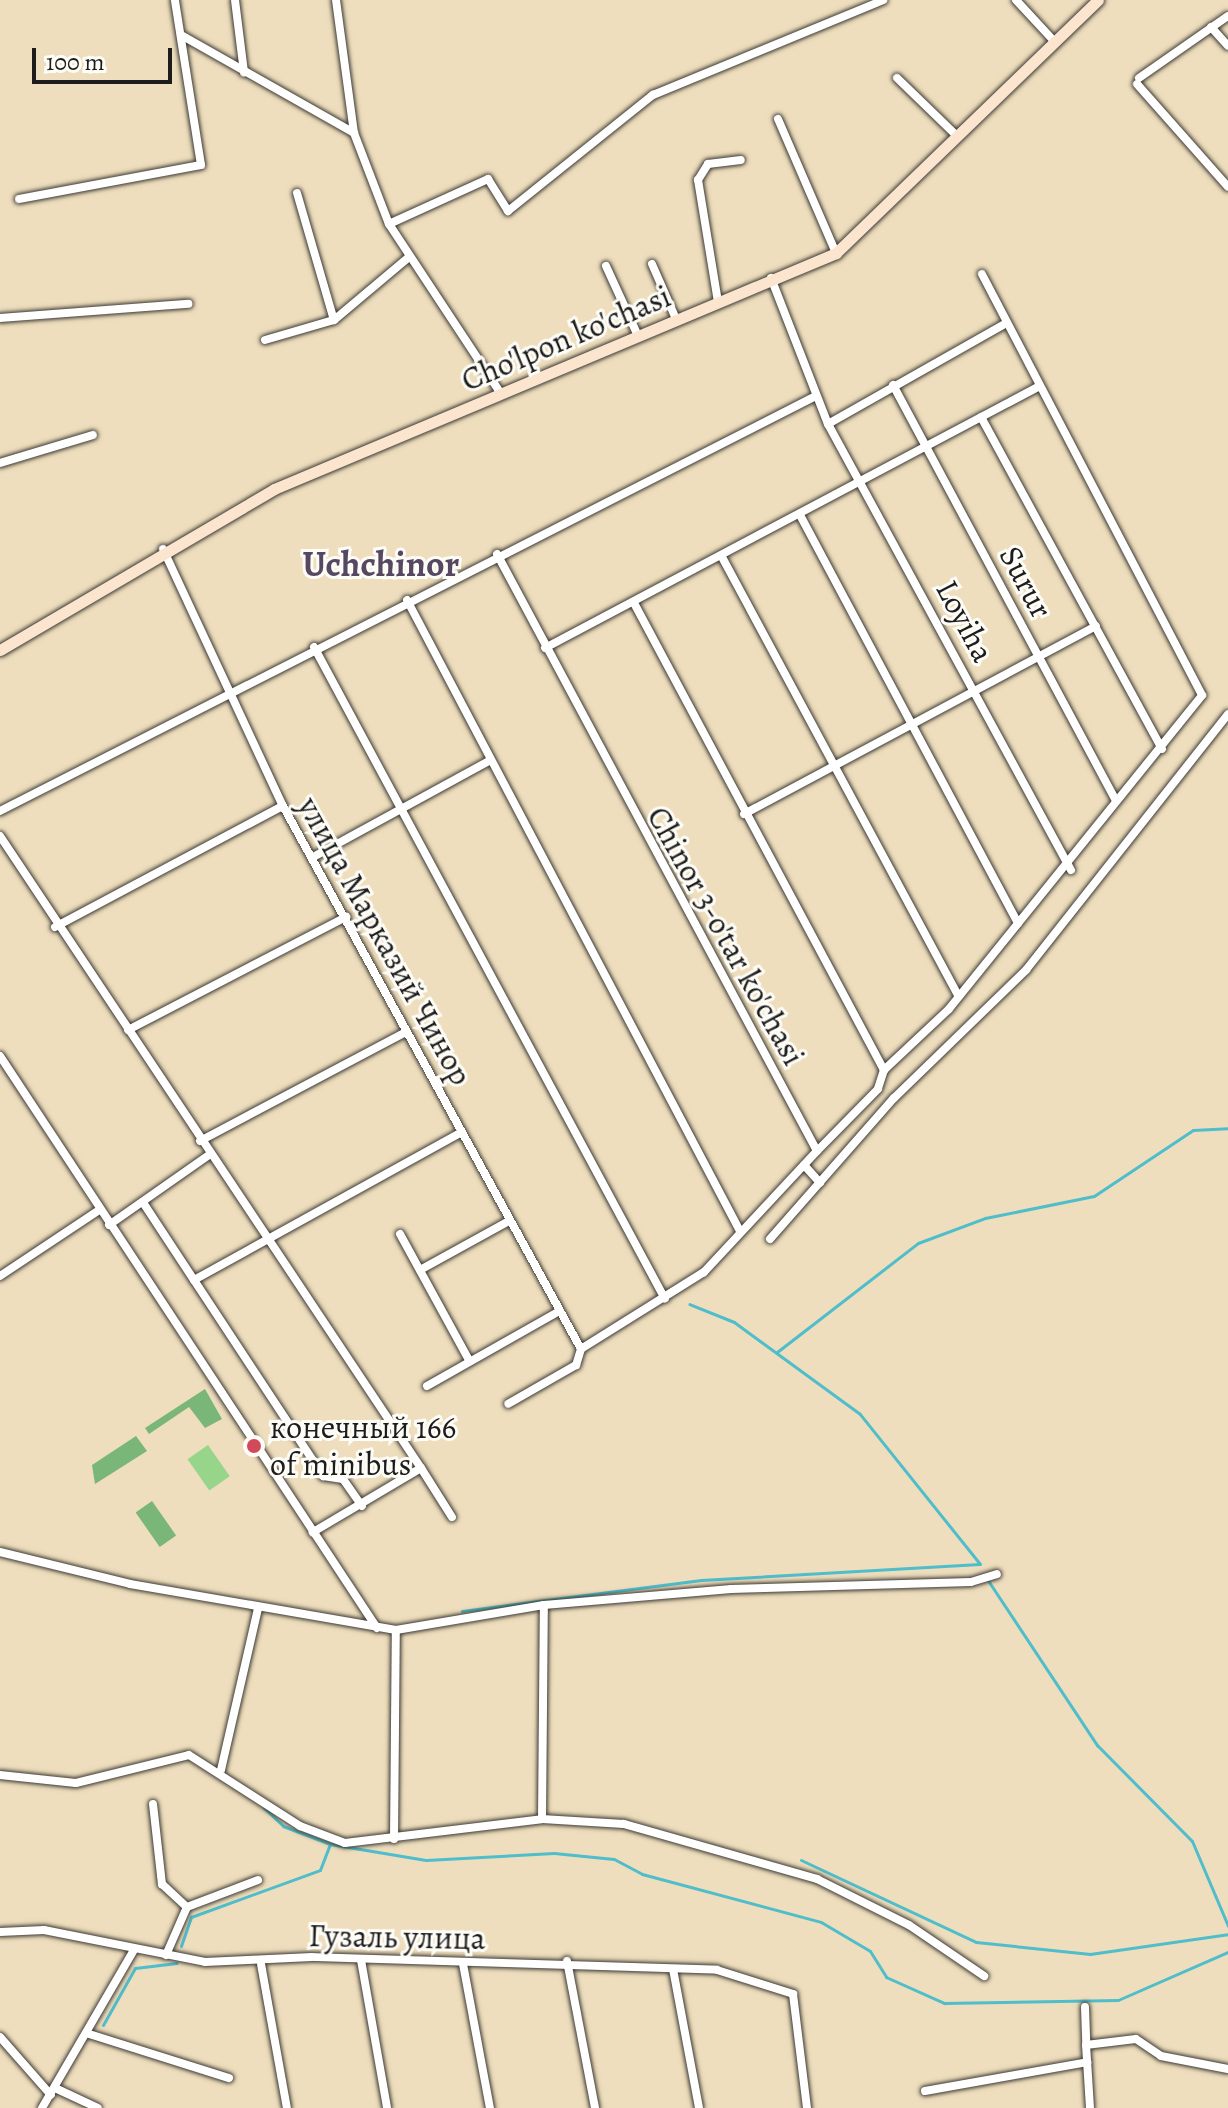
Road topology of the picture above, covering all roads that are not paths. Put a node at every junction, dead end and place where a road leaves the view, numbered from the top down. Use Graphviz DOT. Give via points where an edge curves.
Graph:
graph roads {
  1 [pos="175,0"];
  2 [pos="235,0"];
  3 [pos="336,0"];
  4 [pos="883,0"];
  5 [pos="1016,0"];
  6 [pos="1098,0"];
  7 [pos="1228,16"];
  8 [pos="1211,27"];
  9 [pos="181,35"];
  10 [pos="1053,40"];
  11 [pos="1228,46"];
  12 [pos="244,72"];
  13 [pos="897,78"];
  14 [pos="778,119"];
  15 [pos="354,133"];
  16 [pos="955,134"];
  17 [pos="741,160"];
  18 [pos="1228,187"];
  19 [pos="297,193"];
  20 [pos="19,199"];
  21 [pos="389,224"];
  22 [pos="836,253"];
  23 [pos="409,257"];
  24 [pos="652,264"];
  25 [pos="606,266"];
  26 [pos="982,274"];
  27 [pos="771,278"];
  28 [pos="718,302"];
  29 [pos="188,304"];
  30 [pos="0,318"];
  31 [pos="676,319"];
  32 [pos="334,320"];
  33 [pos="1003,325"];
  34 [pos="638,336"];
  35 [pos="265,340"];
  36 [pos="893,385"];
  37 [pos="1038,387"];
  38 [pos="501,394"];
  39 [pos="816,396"];
  40 [pos="981,417"];
  41 [pos="828,424"];
  42 [pos="93,435"];
  43 [pos="926,448"];
  44 [pos="0,463"];
  45 [pos="863,481"];
  46 [pos="800,515"];
  47 [pos="163,548"];
  48 [pos="497,554"];
  49 [pos="722,557"];
  50 [pos="407,600"];
  51 [pos="634,603"];
  52 [pos="1096,626"];
  53 [pos="314,647"];
  54 [pos="545,648"];
  55 [pos="0,650"];
  56 [pos="1038,656"];
  57 [pos="975,690"];
  58 [pos="226,692"];
  59 [pos="1228,714"];
  60 [pos="912,724"];
  61 [pos="1162,749"];
  62 [pos="489,761"];
  63 [pos="834,765"];
  64 [pos="1116,801"];
  65 [pos="283,806"];
  66 [pos="399,809"];
  67 [pos="0,811"];
  68 [pos="744,814"];
  69 [pos="0,836"];
  70 [pos="313,857"];
  71 [pos="1069,866"];
  72 [pos="346,917"];
  73 [pos="1018,924"];
  74 [pos="55,927"];
  75 [pos="958,995"];
  76 [pos="128,1030"];
  77 [pos="406,1032"];
  78 [pos="0,1056"];
  79 [pos="884,1070"];
  80 [pos="462,1132"];
  81 [pos="200,1141"];
  82 [pos="817,1151"];
  83 [pos="209,1155"];
  84 [pos="804,1165"];
  85 [pos="820,1183"];
  86 [pos="144,1204"];
  87 [pos="98,1211"];
  88 [pos="509,1221"];
  89 [pos="109,1225"];
  90 [pos="740,1231"];
  91 [pos="400,1234"];
  92 [pos="265,1237"];
  93 [pos="770,1239"];
  94 [pos="420,1270"];
  95 [pos="0,1276"];
  96 [pos="194,1280"];
  97 [pos="665,1299"];
  98 [pos="558,1312"];
  99 [pos="581,1349"];
  100 [pos="469,1360"];
  101 [pos="427,1386"];
  102 [pos="508,1404"];
  103 [pos="423,1470"];
  104 [pos="362,1506"];
  105 [pos="452,1517"];
  106 [pos="313,1532"];
  107 [pos="0,1552"];
  108 [pos="997,1574"];
  109 [pos="544,1605"];
  110 [pos="258,1609"];
  111 [pos="377,1628"];
  112 [pos="396,1630"];
  113 [pos="221,1770"];
  114 [pos="0,1775"];
  115 [pos="153,1804"];
  116 [pos="542,1819"];
  117 [pos="394,1839"];
  118 [pos="258,1880"];
  119 [pos="187,1907"];
  120 [pos="0,1932"];
  121 [pos="134,1950"];
  122 [pos="166,1955"];
  123 [pos="361,1960"];
  124 [pos="567,1961"];
  125 [pos="261,1964"];
  126 [pos="463,1964"];
  127 [pos="673,1969"];
  128 [pos="984,1976"];
  129 [pos="1085,2007"];
  130 [pos="86,2033"];
  131 [pos="0,2037"];
  132 [pos="1086,2045"];
  133 [pos="1087,2062"];
  134 [pos="1228,2069"];
  135 [pos="229,2078"];
  136 [pos="53,2091"];
  137 [pos="925,2091"];
  138 [pos="42,2108"];
  139 [pos="98,2108"];
  140 [pos="287,2108"];
  141 [pos="387,2108"];
  142 [pos="490,2108"];
  143 [pos="595,2108"];
  144 [pos="699,2108"];
  145 [pos="807,2108"];
  146 [pos="1090,2108"];
  1 -- 9 [label="street"];
  2 -- 12 [label="street"];
  3 -- 15 [label="street"];
  4 -- 21 [label="street" via="653,95 508,211 488,179"];
  5 -- 10 [label="street"];
  6 -- 10 [label="main road, Cho'lpon ko'chasi"];
  7 -- 8 [label="street"];
  8 -- 11 [label="street"];
  8 -- 18 [label="street" via="1138,81"];
  9 -- 12 [label="street"];
  9 -- 20 [label="street" via="201,165"];
  10 -- 16 [label="main road, Cho'lpon ko'chasi"];
  12 -- 15 [label="street"];
  13 -- 16 [label="street"];
  14 -- 22 [label="street"];
  15 -- 21 [label="street"];
  16 -- 22 [label="main road, Cho'lpon ko'chasi"];
  17 -- 28 [label="street" via="708,164 698,180"];
  19 -- 32 [label="street"];
  21 -- 23 [label="street"];
  22 -- 27 [label="main road, Cho'lpon ko'chasi"];
  23 -- 32 [label="street"];
  23 -- 38 [label="street"];
  24 -- 31 [label="street"];
  25 -- 34 [label="street"];
  26 -- 33 [label="street"];
  27 -- 28 [label="main road, Cho'lpon ko'chasi"];
  27 -- 39 [label="street, Loyiha"];
  28 -- 31 [label="main road, Cho'lpon ko'chasi"];
  29 -- 30 [label="street"];
  31 -- 34 [label="main road, Cho'lpon ko'chasi"];
  32 -- 35 [label="street"];
  33 -- 36 [label="street"];
  33 -- 37 [label="street"];
  34 -- 38 [label="main road, Cho'lpon ko'chasi"];
  36 -- 41 [label="street"];
  36 -- 43 [label="street, Surur"];
  37 -- 40 [label="street"];
  37 -- 61 [label="street" via="1202,695"];
  38 -- 47 [label="main road, Cho'lpon ko'chasi" via="274,489"];
  39 -- 41 [label="street, Loyiha"];
  39 -- 48 [label="street"];
  40 -- 43 [label="street"];
  40 -- 52 [label="street"];
  41 -- 45 [label="street, Loyiha"];
  42 -- 44 [label="street"];
  43 -- 45 [label="street"];
  43 -- 56 [label="street, Surur"];
  45 -- 46 [label="street"];
  45 -- 57 [label="street, Loyiha"];
  46 -- 49 [label="street"];
  46 -- 60 [label="street"];
  47 -- 55 [label="main road, Cho'lpon ko'chasi"];
  47 -- 58 [label="street, улица Марказий Чинор"];
  48 -- 50 [label="street"];
  48 -- 54 [label="street, Chinor 3-o'tar ko'chasi"];
  49 -- 51 [label="street"];
  49 -- 63 [label="street"];
  50 -- 53 [label="street"];
  50 -- 62 [label="street"];
  51 -- 54 [label="street"];
  51 -- 68 [label="street"];
  52 -- 56 [label="street"];
  52 -- 61 [label="street"];
  53 -- 58 [label="street"];
  53 -- 66 [label="street"];
  54 -- 82 [label="street, Chinor 3-o'tar ko'chasi"];
  56 -- 57 [label="street"];
  56 -- 64 [label="street, Surur"];
  57 -- 60 [label="street"];
  57 -- 71 [label="street, Loyiha"];
  58 -- 65 [label="street, улица Марказий Чинор"];
  58 -- 67 [label="street"];
  59 -- 85 [label="street" via="1026,970 894,1098"];
  60 -- 63 [label="street"];
  60 -- 73 [label="street"];
  61 -- 64 [label="street"];
  62 -- 66 [label="street"];
  62 -- 90 [label="street"];
  63 -- 68 [label="street"];
  63 -- 75 [label="street"];
  64 -- 71 [label="street"];
  65 -- 70 [label="street, улица Марказий Чинор"];
  65 -- 74 [label="street"];
  66 -- 70 [label="street"];
  66 -- 97 [label="street"];
  68 -- 79 [label="street"];
  69 -- 74 [label="street"];
  70 -- 72 [label="street, улица Марказий Чинор"];
  71 -- 73 [label="street"];
  72 -- 76 [label="street"];
  72 -- 77 [label="street, улица Марказий Чинор"];
  73 -- 75 [label="street"];
  74 -- 76 [label="street"];
  75 -- 79 [label="street"];
  76 -- 81 [label="street"];
  77 -- 80 [label="street, улица Марказий Чинор"];
  77 -- 81 [label="street"];
  78 -- 87 [label="street"];
  79 -- 82 [label="street" via="878,1089"];
  80 -- 88 [label="street, улица Марказий Чинор"];
  80 -- 92 [label="street"];
  81 -- 83 [label="street"];
  82 -- 84 [label="street"];
  83 -- 86 [label="street"];
  83 -- 92 [label="street"];
  84 -- 85 [label="street"];
  84 -- 90 [label="street"];
  85 -- 93 [label="street"];
  86 -- 89 [label="street"];
  86 -- 96 [label="street"];
  87 -- 89 [label="street"];
  87 -- 95 [label="street"];
  88 -- 94 [label="street"];
  88 -- 98 [label="street, улица Марказий Чинор"];
  89 -- 106 [label="street"];
  90 -- 97 [label="street" via="704,1272"];
  91 -- 94 [label="street"];
  92 -- 96 [label="street"];
  92 -- 103 [label="street"];
  94 -- 100 [label="street"];
  96 -- 104 [label="street" via="323,1476 343,1479"];
  97 -- 99 [label="street"];
  98 -- 99 [label="street, улица Марказий Чинор"];
  98 -- 100 [label="street"];
  99 -- 102 [label="street" via="576,1365"];
  100 -- 101 [label="street"];
  103 -- 104 [label="street"];
  103 -- 105 [label="street"];
  104 -- 106 [label="street"];
  106 -- 111 [label="street"];
  107 -- 110 [label="street"];
  108 -- 109 [label="street" via="971,1582 731,1589"];
  109 -- 112 [label="street"];
  109 -- 116 [label="street"];
  110 -- 111 [label="street"];
  110 -- 113 [label="street"];
  111 -- 112 [label="street"];
  112 -- 117 [label="street"];
  113 -- 114 [label="street" via="182,1753 76,1783"];
  113 -- 117 [label="street" via="317,1835 345,1843"];
  115 -- 119 [label="street" via="162,1884"];
  116 -- 117 [label="street"];
  116 -- 128 [label="street" via="624,1824 817,1879 889,1913"];
  118 -- 119 [label="street"];
  119 -- 122 [label="street"];
  120 -- 121 [label="street, Гузаль улица" via="44,1930"];
  121 -- 122 [label="street, Гузаль улица"];
  121 -- 130 [label="street"];
  122 -- 125 [label="street, Гузаль улица"];
  123 -- 125 [label="street, Гузаль улица"];
  123 -- 126 [label="street, Гузаль улица"];
  123 -- 141 [label="street"];
  124 -- 126 [label="street, Гузаль улица"];
  124 -- 127 [label="street, Гузаль улица"];
  124 -- 143 [label="street"];
  125 -- 140 [label="street"];
  126 -- 142 [label="street"];
  127 -- 144 [label="street"];
  127 -- 145 [label="street, Гузаль улица" via="717,1970 793,1994"];
  129 -- 132 [label="street"];
  130 -- 135 [label="street"];
  130 -- 136 [label="street"];
  131 -- 136 [label="street"];
  132 -- 133 [label="street"];
  132 -- 134 [label="street" via="1136,2039 1161,2056"];
  133 -- 137 [label="street"];
  133 -- 146 [label="street"];
  136 -- 138 [label="street"];
  136 -- 139 [label="street"];
}
